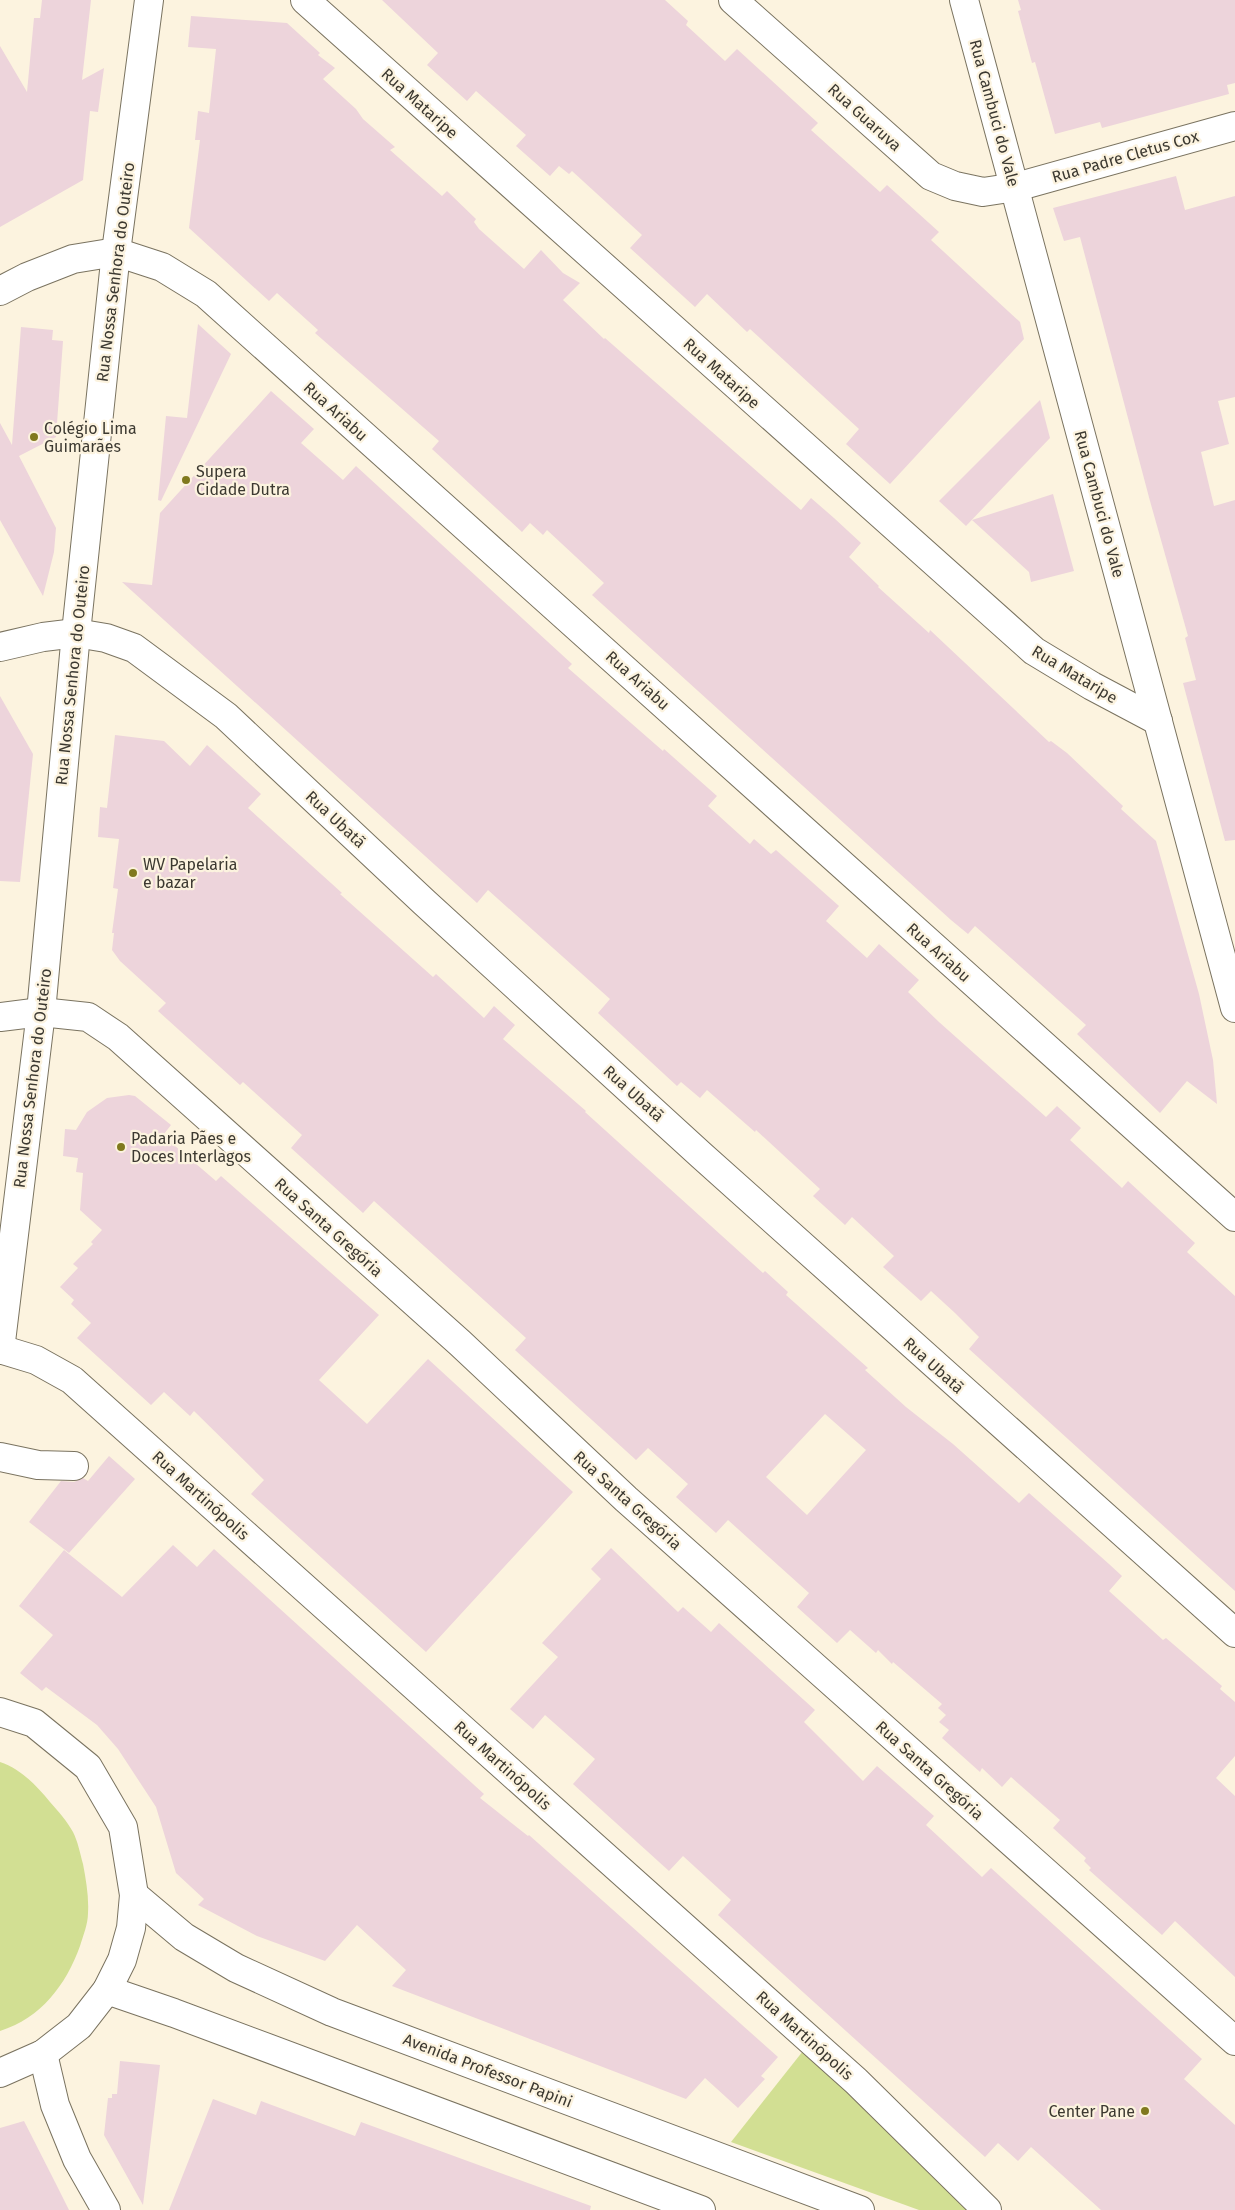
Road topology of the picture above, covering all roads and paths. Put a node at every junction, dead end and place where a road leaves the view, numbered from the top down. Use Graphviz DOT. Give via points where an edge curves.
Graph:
graph roads {
  1 [pos="149,0"];
  2 [pos="305,0"];
  3 [pos="733,0"];
  4 [pos="964,0"];
  5 [pos="1235,126"];
  6 [pos="1016,187"];
  7 [pos="116,252"];
  8 [pos="0,291"];
  9 [pos="76,633"];
  10 [pos="0,647"];
  11 [pos="1158,720"];
  12 [pos="1235,1008"];
  13 [pos="40,1012"];
  14 [pos="0,1017"];
  15 [pos="1235,1218"];
  16 [pos="0,1350"];
  17 [pos="0,1456"];
  18 [pos="74,1466"];
  19 [pos="1235,1633"];
  20 [pos="0,1712"];
  21 [pos="134,1895"];
  22 [pos="107,1990"];
  23 [pos="1235,2042"];
  24 [pos="43,2054"];
  25 [pos="0,2073"];
  26 [pos="106,2210"];
  27 [pos="701,2210"];
  28 [pos="860,2210"];
  29 [pos="987,2210"];
  1 -- 7 [label="street, Rua Nossa Senhora do Outeiro"];
  2 -- 11 [label="street, Rua Mataripe" via="1034,651"];
  3 -- 6 [label="street, Rua Guaruva" via="931,176 983,192"];
  4 -- 6 [label="street, Rua Cambuci do Vale"];
  5 -- 6 [label="street, Rua Padre Cletus Cox"];
  6 -- 11 [label="street, Rua Cambuci do Vale"];
  7 -- 8 [label="street, Rua Ariabu" via="74,259"];
  7 -- 9 [label="street, Rua Nossa Senhora do Outeiro"];
  7 -- 15 [label="street, Rua Ariabu" via="162,267 206,294"];
  9 -- 10 [label="street, Rua Ubatã" via="43,636"];
  9 -- 13 [label="street, Rua Nossa Senhora do Outeiro"];
  9 -- 19 [label="street, Rua Ubatã" via="106,638 134,648 226,716 708,1162"];
  11 -- 12 [label="street, Rua Cambuci do Vale"];
  13 -- 14 [label="street, Rua Santa Gregória"];
  13 -- 16 [label="street, Rua Nossa Senhora do Outeiro"];
  13 -- 23 [label="street, Rua Santa Gregória" via="88,1017 118,1037 460,1343 626,1499"];
  16 -- 29 [label="street, Rua Martinópolis" via="36,1360 72,1380 856,2081"];
  17 -- 18 [label="street" via="38,1465"];
  20 -- 21 [label="street" via="34,1722 88,1767 123,1827"];
  21 -- 22 [label="street" via="131,1928 122,1960"];
  21 -- 28 [label="street, Avenida Professor Papini" via="184,1938 236,1968 332,2012"];
  22 -- 24 [label="street" via="79,2026"];
  22 -- 27 [label="street"];
  24 -- 25 [label="street"];
  24 -- 26 [label="street" via="56,2105 77,2158"];
}
